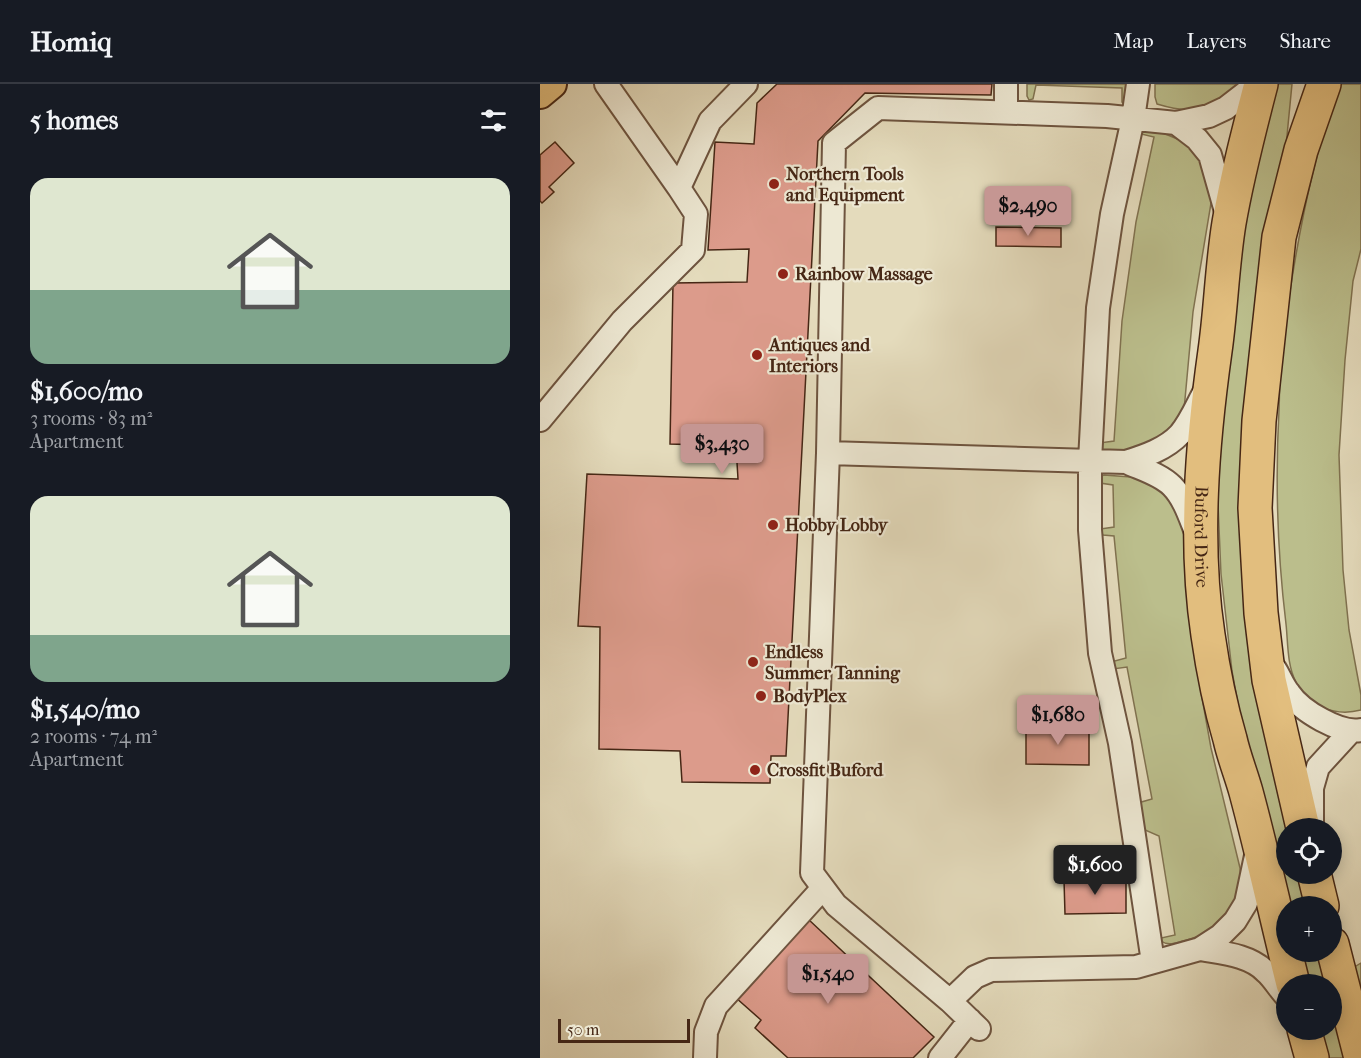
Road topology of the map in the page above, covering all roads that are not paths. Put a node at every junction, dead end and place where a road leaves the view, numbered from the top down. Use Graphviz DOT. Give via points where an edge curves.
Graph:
graph roads {
  1 [pos="552,84"];
  2 [pos="606,84"];
  3 [pos="746,84"];
  4 [pos="1006,84"];
  5 [pos="1138,84"];
  6 [pos="1259,84"];
  7 [pos="1324,84"];
  8 [pos="540,94"];
  9 [pos="1006,112"];
  10 [pos="1133,119"];
  11 [pos="1176,123"];
  12 [pos="679,188"];
  13 [pos="1229,224"];
  14 [pos="1210,382"];
  15 [pos="540,420"];
  16 [pos="828,453"];
  17 [pos="1090,461"];
  18 [pos="1126,462"];
  19 [pos="1202,543"];
  20 [pos="1266,651"];
  21 [pos="1356,730"];
  22 [pos="1302,818"];
  23 [pos="1312,818"];
  24 [pos="1258,844"];
  25 [pos="823,888"];
  26 [pos="1200,950"];
  27 [pos="1153,962"];
  28 [pos="1337,962"];
  29 [pos="1290,974"];
  30 [pos="1276,983"];
  31 [pos="950,1001"];
  32 [pos="1307,1040"];
  33 [pos="705,1058"];
  34 [pos="940,1058"];
  35 [pos="1312,1058"];
  36 [pos="1361,1058"];
  1 -- 8 [label="main road"];
  2 -- 12 [label="lane"];
  3 -- 12 [label="lane" via="710,121"];
  4 -- 9 [label="lane"];
  5 -- 10 [label="lane"];
  6 -- 11 [label="lane" via="1209,116"];
  6 -- 13 [label="highway, Buford Drive"];
  7 -- 20 [label="highway" via="1301,150 1279,237 1259,421 1255,508"];
  9 -- 10 [label="lane"];
  9 -- 16 [label="lane" via="878,108 834,143"];
  10 -- 11 [label="lane"];
  10 -- 17 [label="lane" via="1112,214 1098,308"];
  11 -- 13 [label="lane" via="1210,155"];
  12 -- 15 [label="lane" via="696,214 693,250 622,321"];
  13 -- 14 [label="highway, Buford Drive"];
  14 -- 18 [label="lane" via="1180,433 1166,446"];
  14 -- 19 [label="highway, Buford Drive"];
  16 -- 17 [label="lane"];
  16 -- 25 [label="lane" via="812,873"];
  17 -- 18 [label="lane"];
  17 -- 27 [label="lane" via="1090,530 1100,653 1122,754"];
  18 -- 19 [label="lane" via="1172,486"];
  19 -- 24 [label="highway, Buford Drive" via="1208,633 1217,687"];
  20 -- 21 [label="lane" via="1290,695 1313,716"];
  20 -- 22 [label="highway" via="1269,680"];
  21 -- 23 [label="lane" via="1318,767 1312,788"];
  24 -- 26 [label="lane" via="1246,903 1235,921"];
  24 -- 29 [label="highway, Buford Drive"];
  25 -- 31 [label="lane" via="836,905"];
  25 -- 33 [label="lane" via="716,1006 706,1032"];
  26 -- 27 [label="lane"];
  26 -- 30 [label="lane" via="1232,955 1254,964"];
  27 -- 31 [label="lane" via="1136,967 991,970 975,977"];
  28 -- 36 [label="highway"];
  31 -- 34 [label="lane" via="974,1024"];
  32 -- 35 [label="highway"];
}
